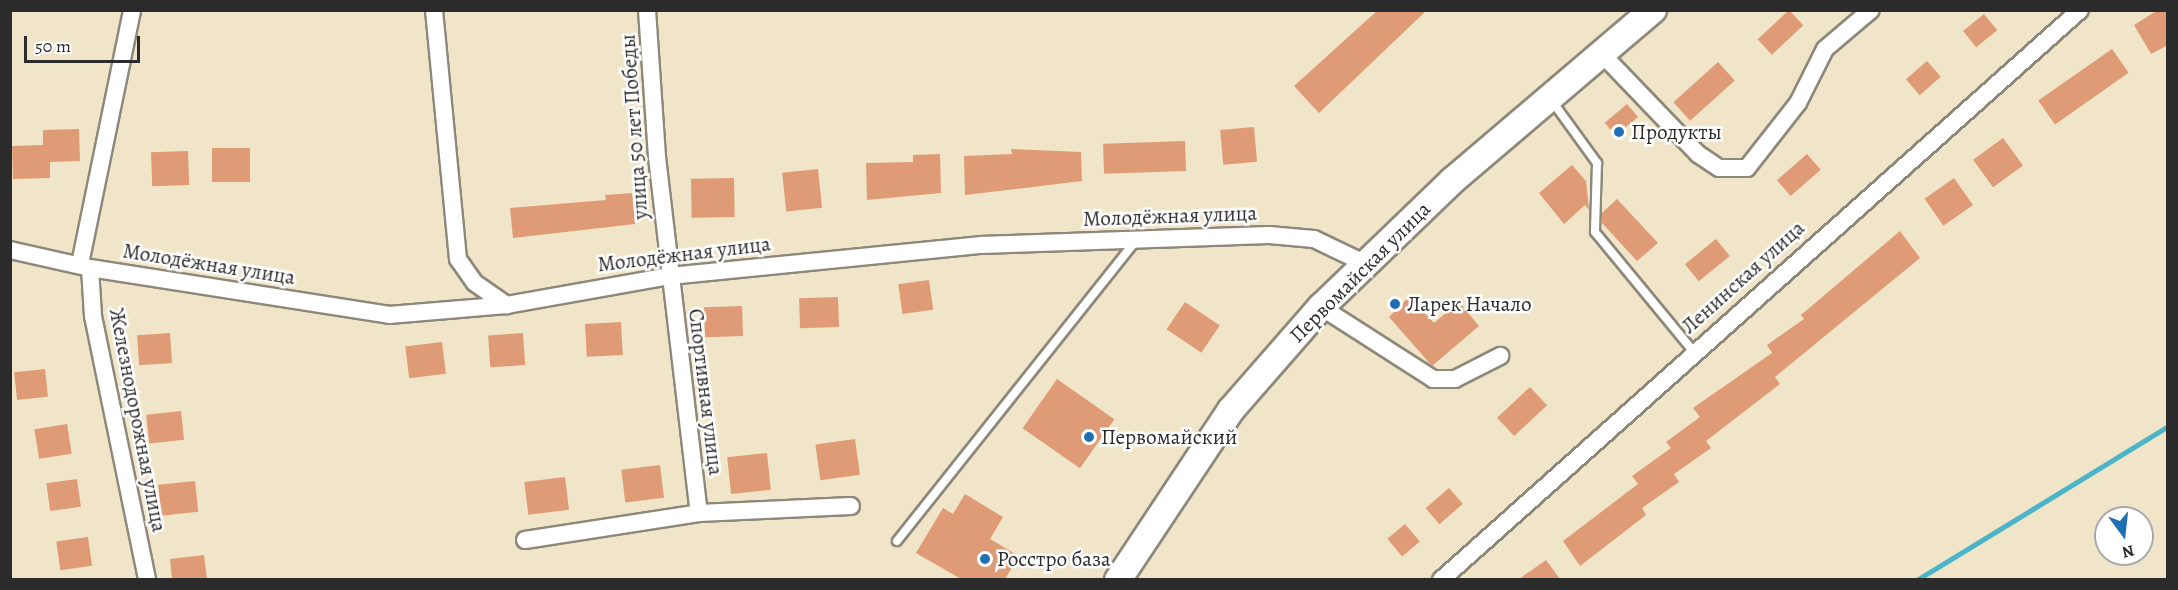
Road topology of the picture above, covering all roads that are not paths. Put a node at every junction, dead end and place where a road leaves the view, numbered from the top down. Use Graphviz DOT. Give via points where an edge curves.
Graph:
graph roads {
  1 [pos="132,10"];
  2 [pos="434,10"];
  3 [pos="648,10"];
  4 [pos="1653,10"];
  5 [pos="1871,10"];
  6 [pos="2079,10"];
  7 [pos="1602,54"];
  8 [pos="1550,98"];
  9 [pos="1137,239"];
  10 [pos="10,250"];
  11 [pos="1364,263"];
  12 [pos="85,266"];
  13 [pos="670,276"];
  14 [pos="507,305"];
  15 [pos="1321,307"];
  16 [pos="1694,352"];
  17 [pos="1500,356"];
  18 [pos="851,506"];
  19 [pos="699,513"];
  20 [pos="525,540"];
  21 [pos="897,541"];
  22 [pos="147,579"];
  23 [pos="1118,579"];
  24 [pos="1441,579"];
  1 -- 12 [label="street, Железнодорожная улица"];
  2 -- 14 [label="street" via="458,259 475,283"];
  3 -- 13 [label="street, улица 50 лет Победы"];
  4 -- 7 [label="main road, Первомайская улица"];
  5 -- 7 [label="street" via="1825,49 1798,103 1747,168 1719,168 1698,154"];
  6 -- 16 [label="street, Ленинская улица"];
  7 -- 8 [label="main road, Первомайская улица"];
  8 -- 11 [label="main road, Первомайская улица"];
  8 -- 16 [label="lane" via="1597,163 1595,232"];
  9 -- 11 [label="street, Молодёжная улица" via="1314,239"];
  9 -- 13 [label="street, Молодёжная улица" via="981,245"];
  9 -- 21 [label="lane"];
  10 -- 12 [label="street, Молодёжная улица"];
  11 -- 15 [label="main road, Первомайская улица"];
  12 -- 14 [label="street, Молодёжная улица" via="389,315"];
  12 -- 22 [label="street, Железнодорожная улица"];
  13 -- 14 [label="street, Молодёжная улица"];
  13 -- 19 [label="street, Спортивная улица"];
  15 -- 17 [label="street" via="1433,379 1455,379"];
  15 -- 23 [label="main road, Первомайская улица" via="1230,410"];
  16 -- 24 [label="street, Ленинская улица"];
  18 -- 19 [label="street"];
  19 -- 20 [label="street"];
}
